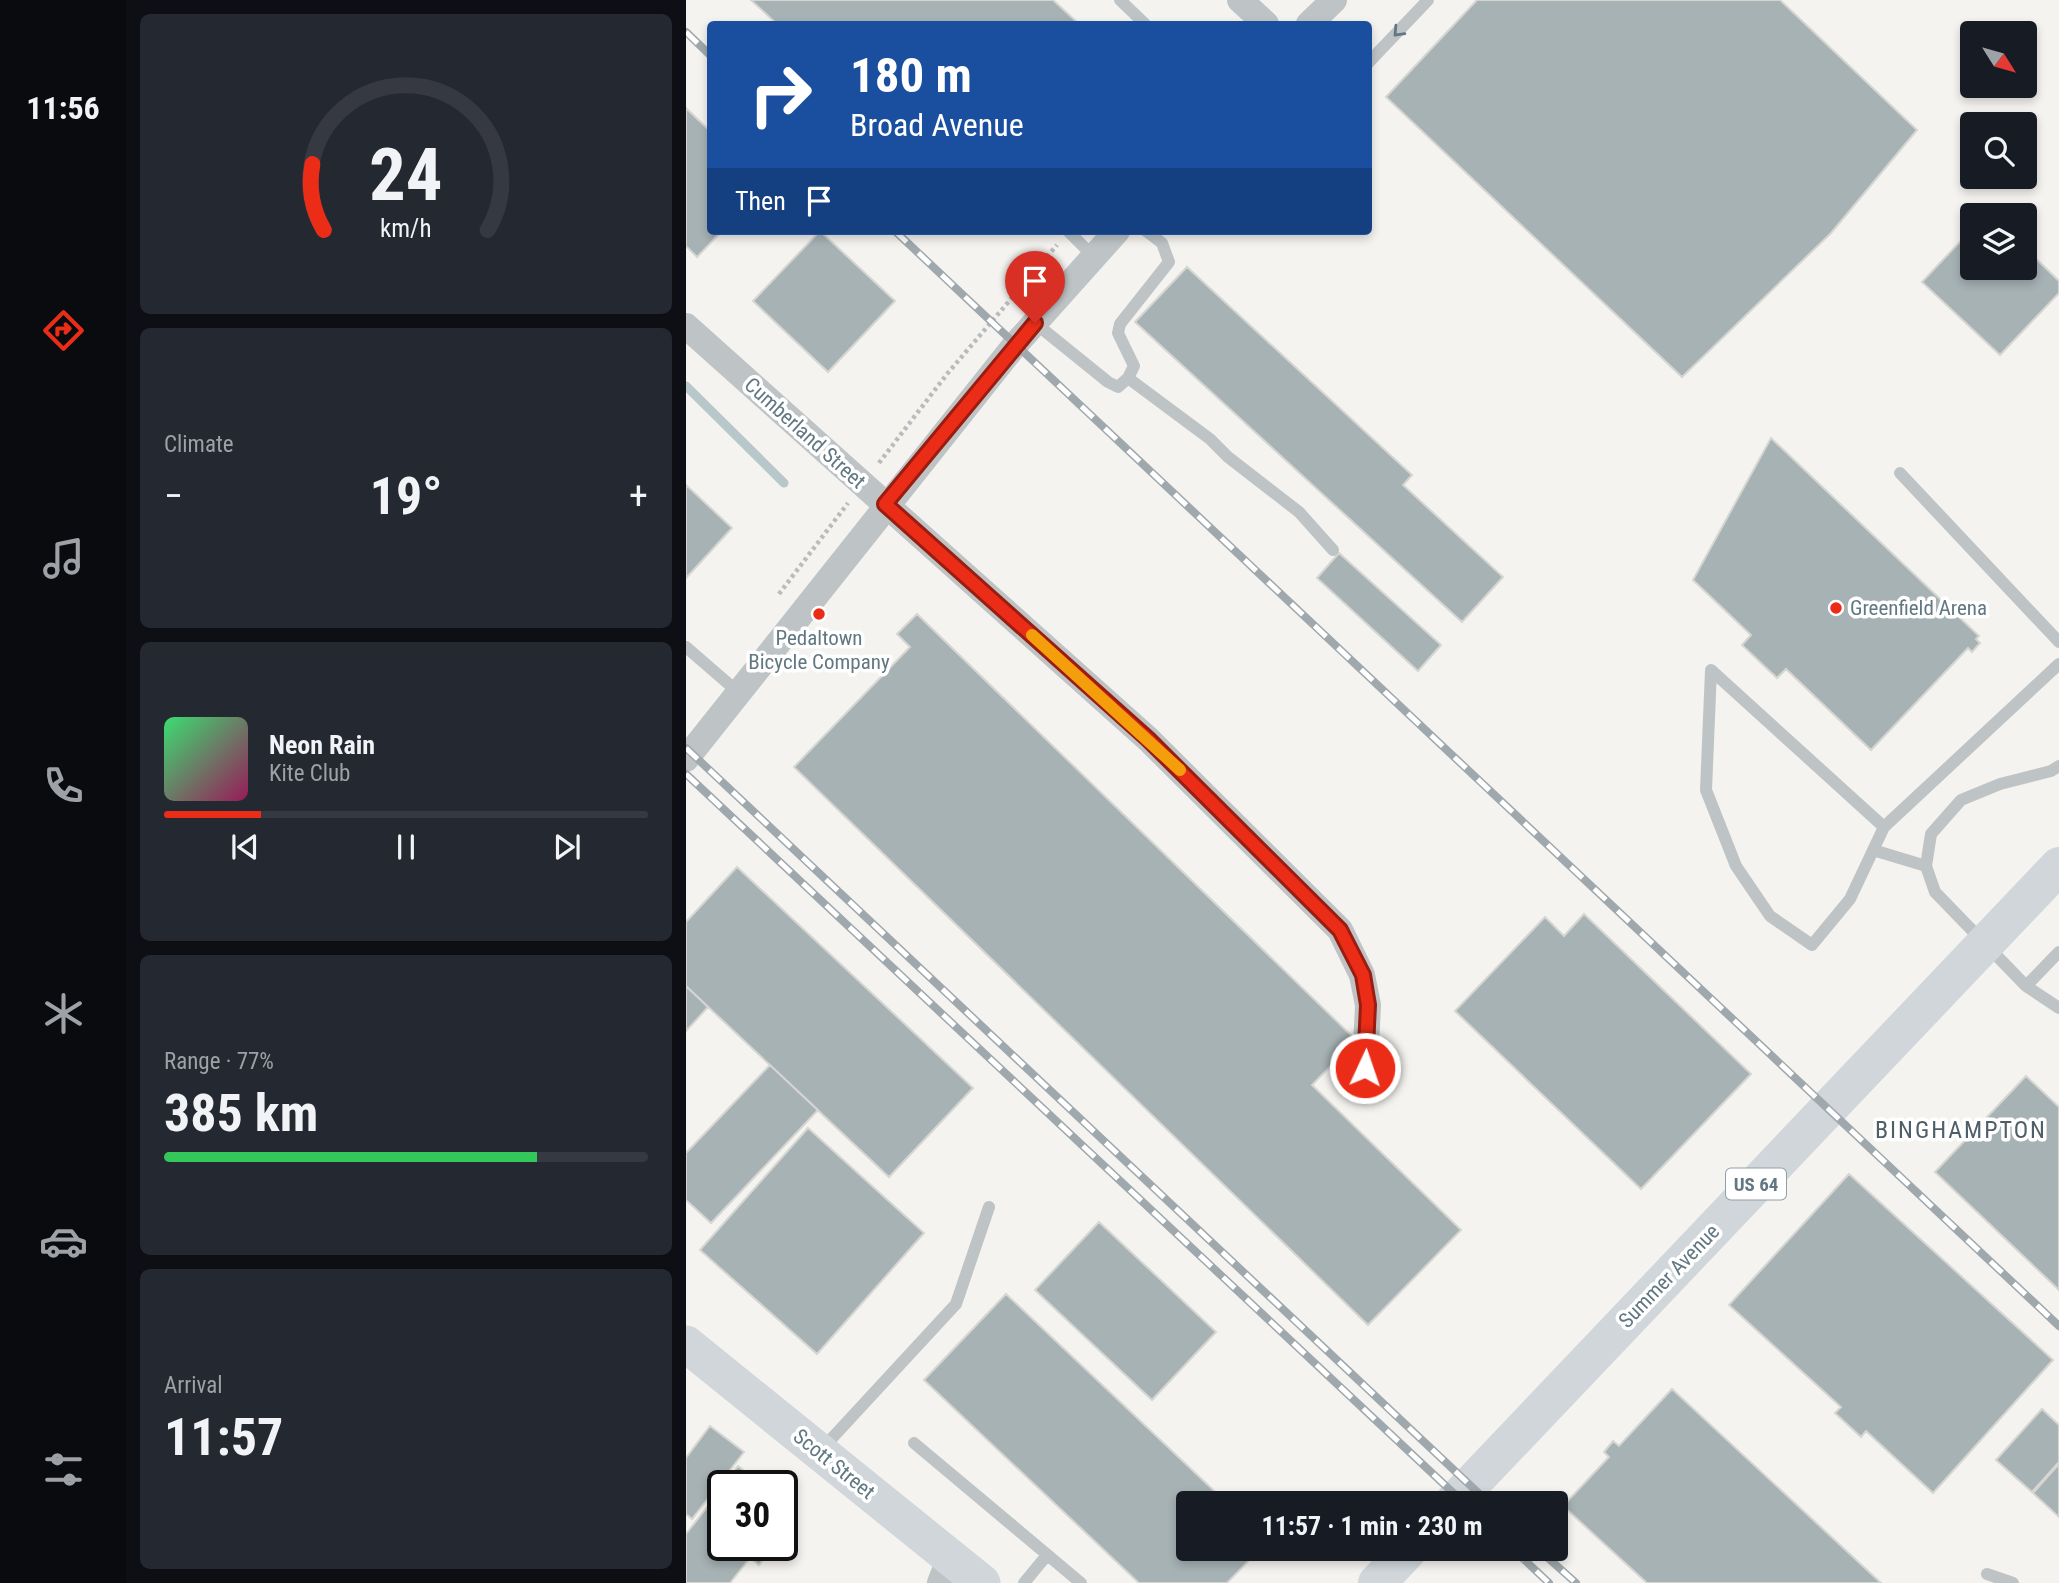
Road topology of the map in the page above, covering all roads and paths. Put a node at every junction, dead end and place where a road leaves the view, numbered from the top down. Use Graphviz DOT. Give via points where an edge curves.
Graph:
graph roads {
  1 [pos="1120,0"];
  2 [pos="1240,0"];
  3 [pos="1334,0"];
  4 [pos="1428,0"];
  5 [pos="1142,21"];
  6 [pos="1263,21"];
  7 [pos="1312,21"];
  8 [pos="1372,59"];
  9 [pos="1072,235"];
  10 [pos="1113,235"];
  11 [pos="1151,235"];
  12 [pos="1094,257"];
  13 [pos="1035,323"];
  14 [pos="686,326"];
  15 [pos="1128,378"];
  16 [pos="1900,473"];
  17 [pos="885,504"];
  18 [pos="1333,550"];
  19 [pos="2059,642"];
  20 [pos="686,647"];
  21 [pos="2059,664"];
  22 [pos="738,692"];
  23 [pos="686,759"];
  24 [pos="2059,766"];
  25 [pos="1884,827"];
  26 [pos="1873,850"];
  27 [pos="1926,866"];
  28 [pos="2059,866"];
  29 [pos="2059,952"];
  30 [pos="2026,986"];
  31 [pos="2059,1008"];
  32 [pos="1365,1068"];
  33 [pos="989,1207"];
  34 [pos="686,1345"];
  35 [pos="914,1443"];
  36 [pos="819,1452"];
  37 [pos="1464,1491"];
  38 [pos="1048,1555"];
  39 [pos="1398,1561"];
  40 [pos="945,1570"];
  41 [pos="1987,1574"];
  42 [pos="982,1583"];
  43 [pos="1024,1583"];
  44 [pos="1081,1583"];
  45 [pos="1377,1583"];
  46 [pos="2013,1583"];
  1 -- 5 [label="lane"];
  2 -- 6 [label="street"];
  3 -- 7 [label="street"];
  4 -- 8 [label="lane, one-way"];
  9 -- 12 [label="lane"];
  10 -- 12 [label="street"];
  11 -- 15 [label="lane" via="1162,243 1169,262 1120,324 1118,333 1134,366"];
  12 -- 13 [label="street"];
  13 -- 15 [label="lane" via="1108,382 1118,387"];
  13 -- 17 [label="street"];
  14 -- 17 [label="street, Cumberland Street"];
  15 -- 18 [label="lane" via="1299,512"];
  16 -- 19 [label="lane"];
  17 -- 22 [label="street"];
  17 -- 32 [label="street, Cumberland Street" via="1148,739 1340,930 1363,975 1368,1005"];
  20 -- 22 [label="lane"];
  21 -- 25 [label="lane"];
  22 -- 23 [label="street"];
  24 -- 27 [label="lane" via="1961,800 1931,834"];
  25 -- 26 [label="lane"];
  25 -- 26 [label="lane" via="1711,670 1706,790 1736,866 1770,916 1812,945 1850,899"];
  26 -- 27 [label="lane"];
  27 -- 30 [label="lane" via="1935,892"];
  28 -- 37 [label="main road, Summer Avenue / US 64"];
  29 -- 30 [label="lane"];
  30 -- 31 [label="lane"];
  33 -- 36 [label="lane" via="956,1304"];
  34 -- 36 [label="main road, Scott Street"];
  35 -- 38 [label="lane"];
  36 -- 40 [label="main road, Scott Street"];
  38 -- 43 [label="lane"];
  38 -- 44 [label="lane"];
  39 -- 45 [label="main road"];
  40 -- 42 [label="main road, Scott Street"];
  41 -- 46 [label="lane"];
}
